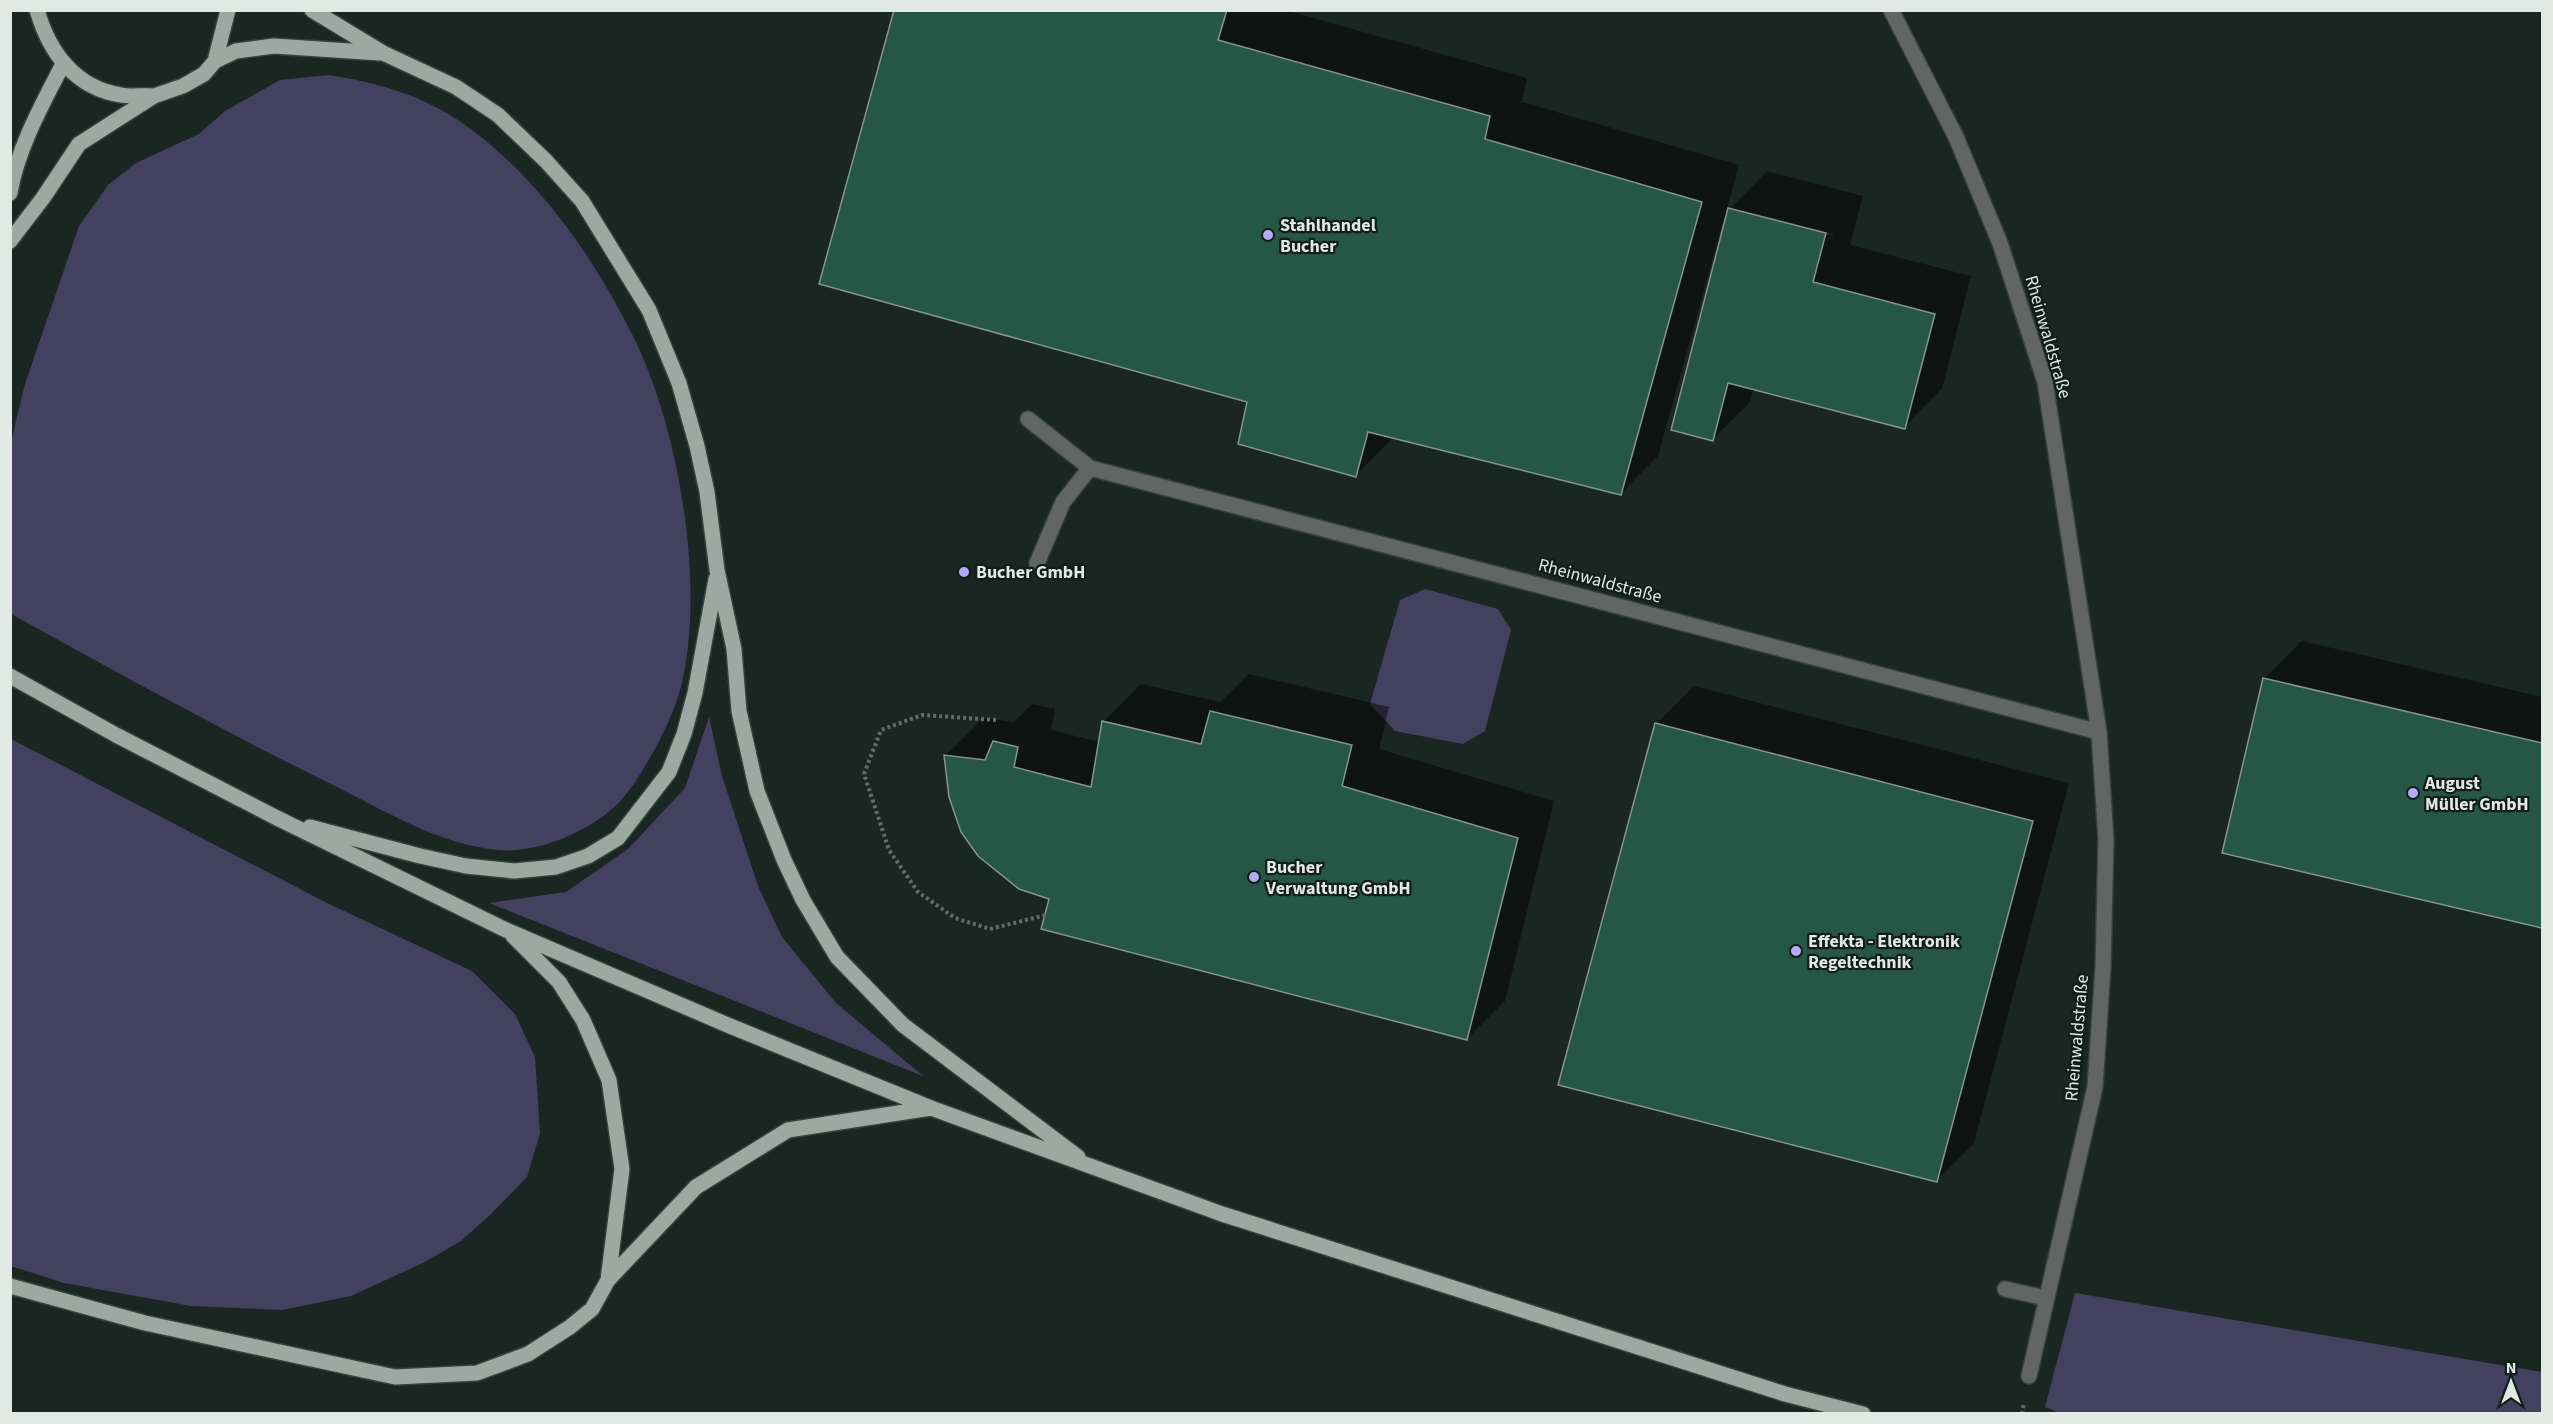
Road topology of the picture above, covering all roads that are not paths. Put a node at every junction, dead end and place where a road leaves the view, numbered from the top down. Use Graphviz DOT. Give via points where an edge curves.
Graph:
graph roads {
  1 [pos="37,10"];
  2 [pos="228,10"];
  3 [pos="312,10"];
  4 [pos="1891,10"];
  5 [pos="383,53"];
  6 [pos="215,62"];
  7 [pos="63,64"];
  8 [pos="154,96"];
  9 [pos="10,193"];
  10 [pos="10,241"];
  11 [pos="1028,419"];
  12 [pos="1090,468"];
  13 [pos="1037,564"];
  14 [pos="717,570"];
  15 [pos="10,676"];
  16 [pos="2100,732"];
  17 [pos="277,818"];
  18 [pos="506,930"];
  19 [pos="931,1108"];
  20 [pos="1090,1166"];
  21 [pos="608,1280"];
  22 [pos="10,1286"];
  23 [pos="2005,1289"];
  24 [pos="2046,1298"];
  25 [pos="2029,1376"];
  26 [pos="1863,1413"];
  1 -- 7 [label="main road" via="46,39"];
  2 -- 6 [label="main road"];
  3 -- 5 [label="main road"];
  4 -- 16 [label="street, Rheinwaldstraße" via="1956,137 1991,222 2044,382"];
  5 -- 6 [label="main road" via="274,46 236,51"];
  5 -- 14 [label="main road" via="456,87 498,115 582,201 611,245 649,310 679,383 707,492"];
  6 -- 8 [label="main road" via="204,75"];
  7 -- 8 [label="main road" via="99,88 120,95"];
  7 -- 9 [label="main road" via="33,123 14,170"];
  8 -- 10 [label="main road" via="79,144"];
  11 -- 12 [label="street"];
  12 -- 13 [label="street" via="1063,502"];
  12 -- 16 [label="street, Rheinwaldstraße"];
  14 -- 17 [label="main road" via="695,693 669,772 618,838 588,856 556,867 514,871 466,866"];
  14 -- 20 [label="main road" via="734,649 739,711 757,790 803,900 837,957 903,1025"];
  15 -- 17 [label="main road"];
  16 -- 24 [label="street, Rheinwaldstraße" via="2106,840 2095,1087"];
  17 -- 18 [label="main road"];
  18 -- 19 [label="main road"];
  18 -- 21 [label="main road" via="559,982 584,1020 609,1080 622,1169"];
  19 -- 20 [label="main road"];
  19 -- 21 [label="main road" via="788,1130 696,1187"];
  20 -- 26 [label="main road" via="1385,1267 1785,1394"];
  21 -- 22 [label="main road" via="592,1309 528,1354 477,1373 395,1377 145,1323"];
  23 -- 24 [label="street"];
  24 -- 25 [label="street, Rheinwaldstraße"];
}
